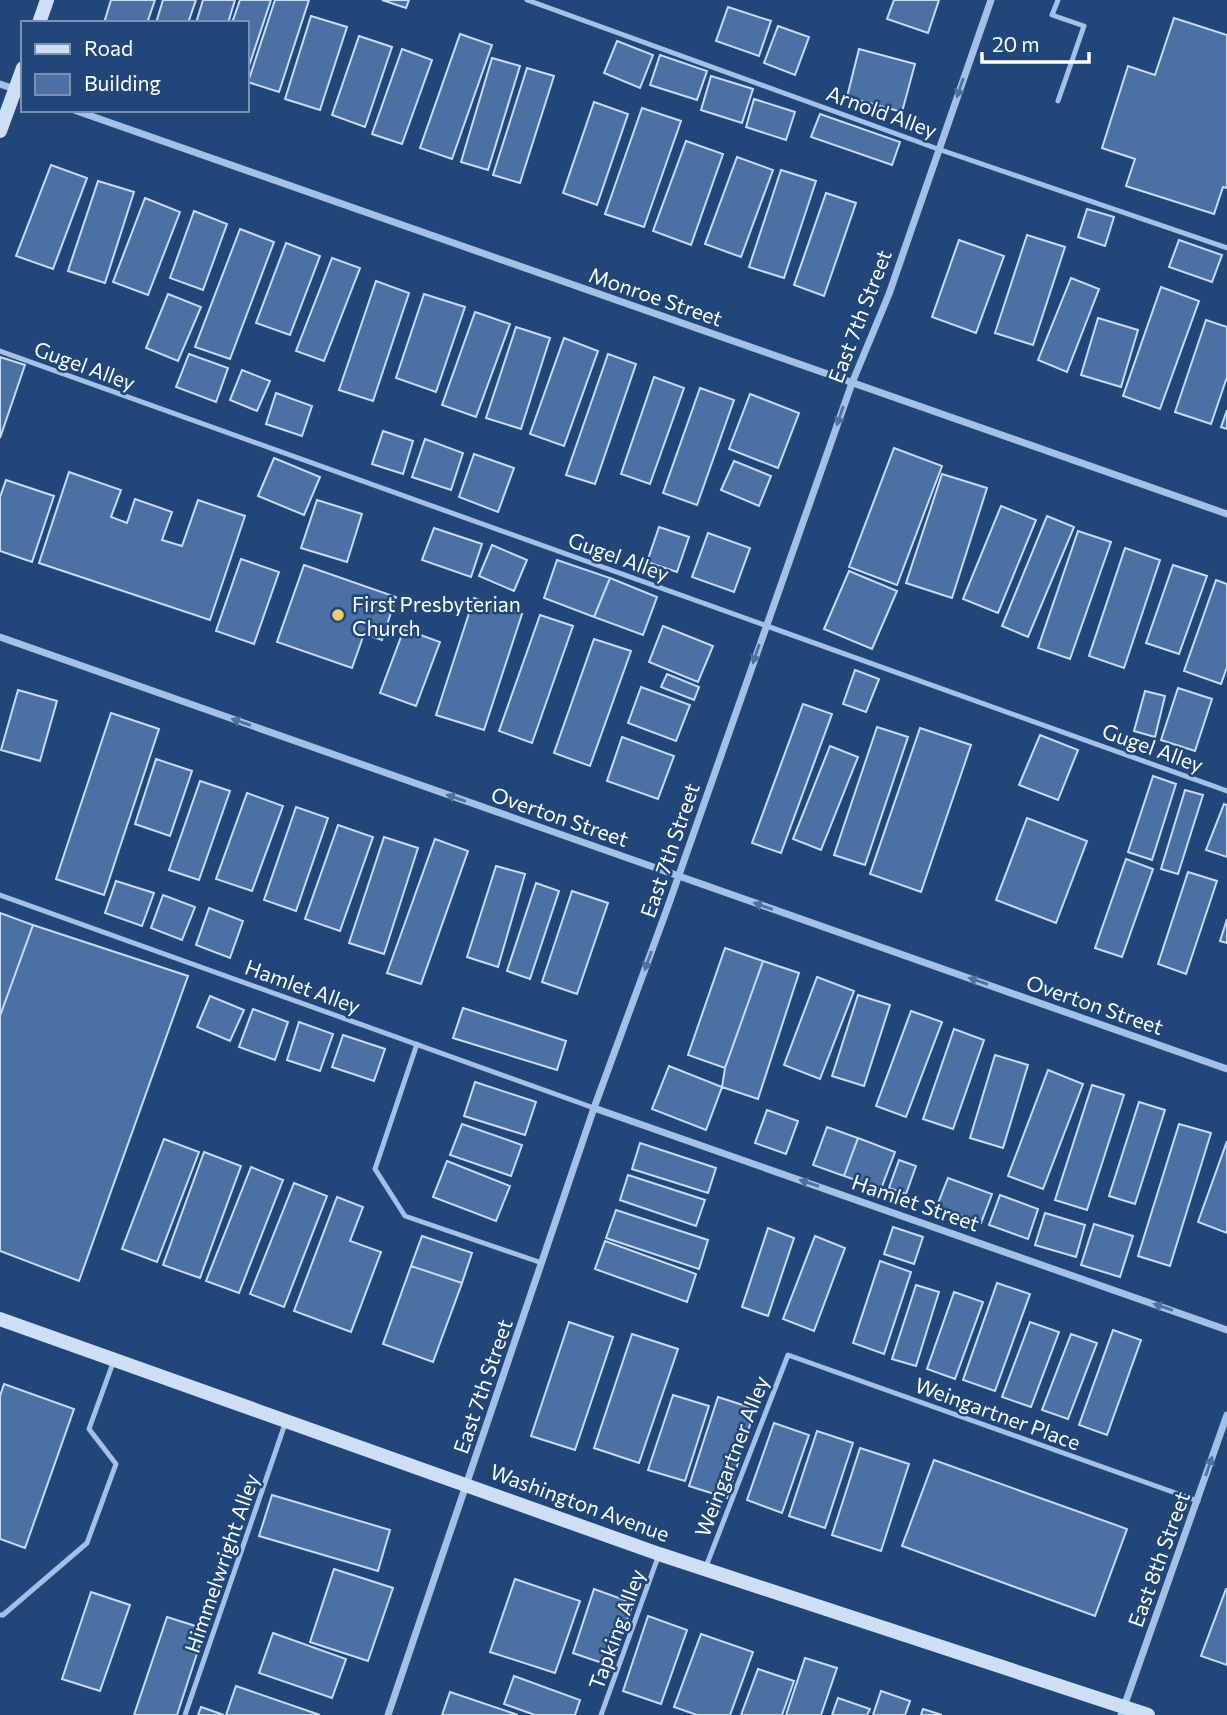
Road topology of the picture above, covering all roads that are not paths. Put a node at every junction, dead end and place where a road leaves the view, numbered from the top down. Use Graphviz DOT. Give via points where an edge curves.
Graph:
graph roads {
  1 [pos="47,0"];
  2 [pos="527,0"];
  3 [pos="990,0"];
  4 [pos="1058,0"];
  5 [pos="39,21"];
  6 [pos="0,84"];
  7 [pos="19,91"];
  8 [pos="1058,101"];
  9 [pos="80,112"];
  10 [pos="0,131"];
  11 [pos="938,149"];
  12 [pos="1227,248"];
  13 [pos="0,351"];
  14 [pos="852,383"];
  15 [pos="1227,514"];
  16 [pos="766,625"];
  17 [pos="0,637"];
  18 [pos="1227,791"];
  19 [pos="678,876"];
  20 [pos="0,895"];
  21 [pos="418,1044"];
  22 [pos="1227,1069"];
  23 [pos="594,1108"];
  24 [pos="542,1263"];
  25 [pos="0,1319"];
  26 [pos="1227,1330"];
  27 [pos="788,1355"];
  28 [pos="115,1360"];
  29 [pos="1227,1415"];
  30 [pos="286,1421"];
  31 [pos="468,1484"];
  32 [pos="1198,1501"];
  33 [pos="659,1553"];
  34 [pos="705,1569"];
  35 [pos="0,1615"];
  36 [pos="1122,1710"];
  37 [pos="185,1715"];
  38 [pos="388,1715"];
  39 [pos="601,1715"];
  40 [pos="1148,1715"];
  1 -- 5 [label="street"];
  2 -- 11 [label="lane, Arnold Alley"];
  3 -- 11 [label="street, East 7th Street, one-way"];
  4 -- 8 [label="lane" via="1052,15 1084,26"];
  6 -- 7 [label="street"];
  7 -- 10 [label="street"];
  9 -- 14 [label="street, Monroe Street"];
  11 -- 12 [label="lane, Arnold Alley"];
  11 -- 14 [label="street, East 7th Street" via="889,294"];
  13 -- 16 [label="lane, Gugel Alley"];
  14 -- 15 [label="street, Monroe Street"];
  14 -- 16 [label="street, East 7th Street, one-way"];
  16 -- 18 [label="lane, Gugel Alley"];
  16 -- 19 [label="street, East 7th Street, one-way"];
  19 -- 17 [label="street, Overton Street, one-way"];
  22 -- 19 [label="street, Overton Street, one-way"];
  19 -- 23 [label="street, East 7th Street, one-way"];
  20 -- 21 [label="lane, Hamlet Alley"];
  21 -- 23 [label="lane, Hamlet Alley"];
  21 -- 24 [label="lane" via="375,1169 405,1216"];
  23 -- 24 [label="street, East 7th Street"];
  26 -- 23 [label="street, Hamlet Street, one-way"];
  24 -- 31 [label="street, East 7th Street"];
  25 -- 28 [label="street, Washington Avenue"];
  27 -- 32 [label="lane, Weingartner Place"];
  27 -- 34 [label="lane, Weingartner Alley"];
  28 -- 30 [label="street, Washington Avenue"];
  28 -- 35 [label="lane" via="89,1429 116,1464 87,1542"];
  32 -- 29 [label="street, East 8th Street, one-way"];
  30 -- 31 [label="street, Washington Avenue"];
  30 -- 37 [label="lane, Himmelwright Alley"];
  31 -- 33 [label="street, Washington Avenue"];
  31 -- 38 [label="street, East 7th Street"];
  32 -- 36 [label="street, East 8th Street"];
  33 -- 34 [label="street, Washington Avenue"];
  33 -- 39 [label="lane, Tapking Alley"];
  34 -- 36 [label="street, Washington Avenue"];
  36 -- 40 [label="street, Washington Avenue"];
}
